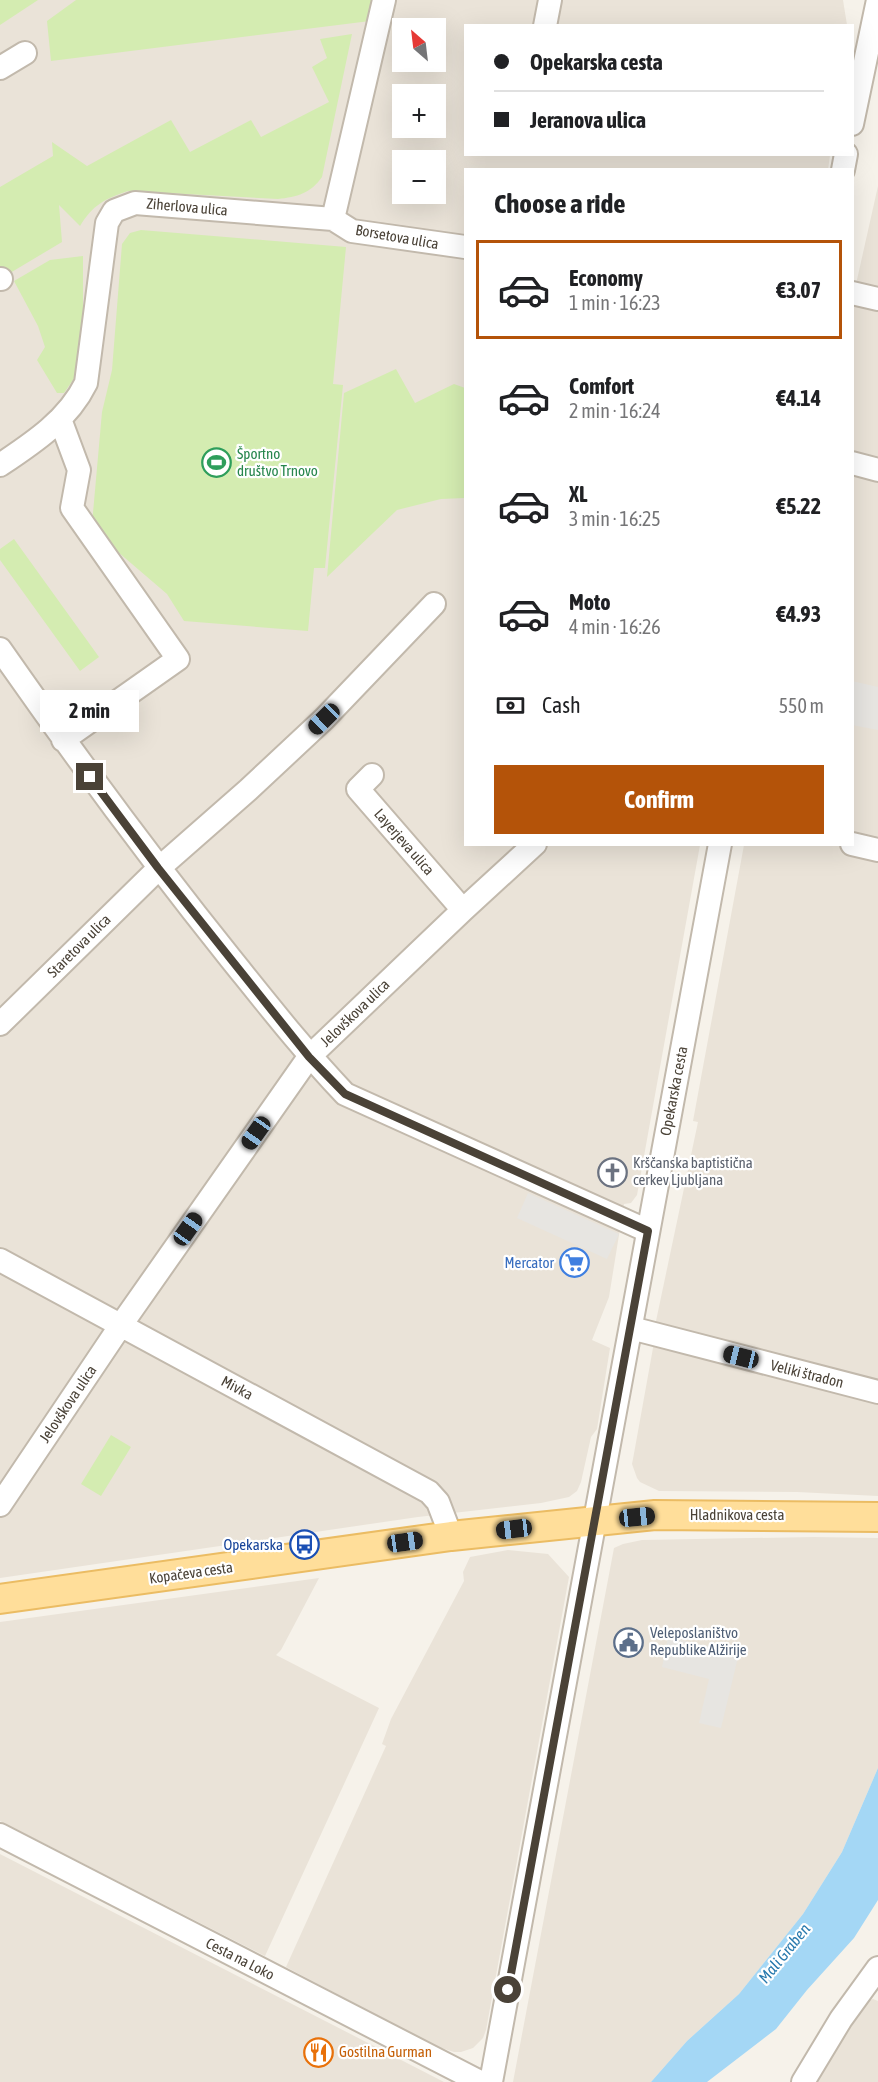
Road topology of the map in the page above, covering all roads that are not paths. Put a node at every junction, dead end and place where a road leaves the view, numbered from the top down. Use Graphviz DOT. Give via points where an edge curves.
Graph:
graph roads {
  1 [pos="384,0"];
  2 [pos="550,0"];
  3 [pos="878,0"];
  4 [pos="545,24"];
  5 [pos="25,54"];
  6 [pos="0,68"];
  7 [pos="854,114"];
  8 [pos="333,219"];
  9 [pos="464,248"];
  10 [pos="854,293"];
  11 [pos="878,299"];
  12 [pos="60,419"];
  13 [pos="854,464"];
  14 [pos="0,465"];
  15 [pos="878,470"];
  16 [pos="434,604"];
  17 [pos="0,649"];
  18 [pos="63,740"];
  19 [pos="372,776"];
  20 [pos="854,844"];
  21 [pos="533,846"];
  22 [pos="720,846"];
  23 [pos="878,850"];
  24 [pos="158,868"];
  25 [pos="463,910"];
  26 [pos="0,1024"];
  27 [pos="309,1057"];
  28 [pos="648,1231"];
  29 [pos="0,1260"];
  30 [pos="121,1325"];
  31 [pos="631,1328"];
  32 [pos="878,1392"];
  33 [pos="0,1505"];
  34 [pos="878,1517"];
  35 [pos="596,1521"];
  36 [pos="452,1536"];
  37 [pos="0,1599"];
  38 [pos="0,1835"];
  39 [pos="875,1982"];
  40 [pos="480,2082"];
  41 [pos="491,2082"];
  42 [pos="803,2082"];
  1 -- 8 [label="street"];
  2 -- 4 [label="street"];
  3 -- 7 [label="street"];
  5 -- 6 [label="street"];
  8 -- 9 [label="street, Borsetova ulica" via="352,231"];
  8 -- 12 [label="street, Ziherlova ulica" via="135,203 114,211 107,223 86,384"];
  10 -- 11 [label="street"];
  12 -- 14 [label="street, Ziherlova ulica"];
  12 -- 18 [label="street" via="79,471 72,508 178,659"];
  13 -- 15 [label="street"];
  16 -- 24 [label="street, Staretova ulica" via="324,719"];
  17 -- 18 [label="street"];
  18 -- 24 [label="street"];
  19 -- 25 [label="street, Layerjeva ulica" via="358,789"];
  20 -- 23 [label="street"];
  21 -- 25 [label="street, Jelovškova ulica"];
  22 -- 28 [label="street, Opekarska cesta"];
  24 -- 26 [label="street, Staretova ulica"];
  24 -- 27 [label="street"];
  25 -- 27 [label="street, Jelovškova ulica"];
  27 -- 28 [label="street" via="345,1094"];
  27 -- 30 [label="street, Jelovškova ulica"];
  28 -- 31 [label="street, Opekarska cesta"];
  29 -- 30 [label="street, Mivka"];
  30 -- 33 [label="street, Jelovškova ulica"];
  30 -- 36 [label="street, Mivka" via="429,1492 438,1502"];
  31 -- 32 [label="street, Veliki štradon"];
  31 -- 35 [label="street, Opekarska cesta"];
  34 -- 35 [label="main road, Hladnikova cesta" via="655,1515"];
  35 -- 36 [label="main road, Kopačeva cesta"];
  35 -- 41 [label="street, Opekarska cesta"];
  36 -- 37 [label="main road, Kopačeva cesta"];
  38 -- 40 [label="street, Cesta na Loko"];
  39 -- 42 [label="street" via="841,2019"];
}
